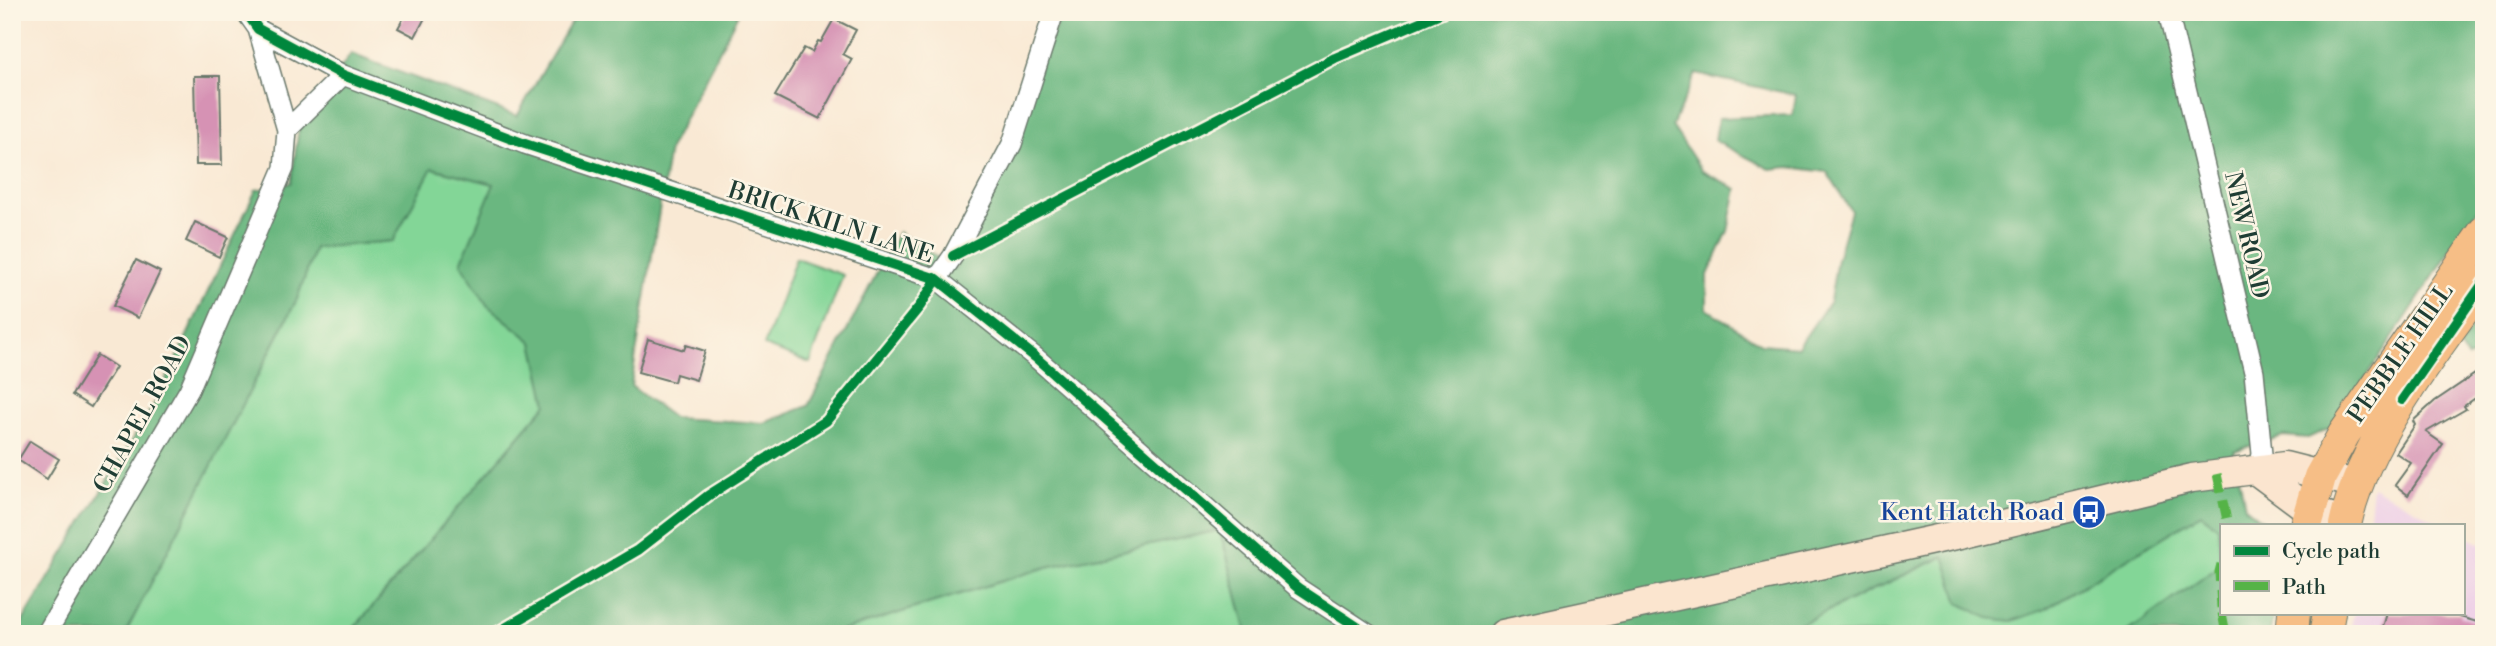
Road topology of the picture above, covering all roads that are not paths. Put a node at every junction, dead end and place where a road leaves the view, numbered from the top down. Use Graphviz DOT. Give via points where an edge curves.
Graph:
graph roads {
  1 [pos="246,12"];
  2 [pos="1054,12"];
  3 [pos="2168,12"];
  4 [pos="258,29"];
  5 [pos="343,75"];
  6 [pos="287,130"];
  7 [pos="2484,232"];
  8 [pos="937,279"];
  9 [pos="2484,282"];
  10 [pos="2258,472"];
  11 [pos="2320,477"];
  12 [pos="2350,507"];
  13 [pos="2307,517"];
  14 [pos="2294,614"];
  15 [pos="2329,614"];
  16 [pos="46,634"];
  17 [pos="1368,634"];
  18 [pos="1503,634"];
  19 [pos="2292,634"];
  20 [pos="2325,634"];
  1 -- 4 [label="street"];
  2 -- 8 [label="street" via="1012,144"];
  3 -- 10 [label="street, NEW ROAD" via="2254,372 2262,454"];
  4 -- 5 [label="street, BRICK KILN LANE"];
  4 -- 6 [label="street"];
  5 -- 6 [label="street"];
  5 -- 8 [label="street, BRICK KILN LANE" via="525,144"];
  6 -- 16 [label="street, CHAPEL ROAD" via="284,168 189,390"];
  7 -- 11 [label="main road, PEBBLE HILL" via="2344,434"];
  8 -- 17 [label="street, BRICK KILN LANE" via="1035,357 1298,588"];
  9 -- 12 [label="main road, PEBBLE HILL" via="2402,400"];
  10 -- 11 [label="main road" via="2285,466"];
  10 -- 13 [label="main road"];
  10 -- 18 [label="main road" via="2192,478 1965,533"];
  11 -- 12 [label="main road"];
  11 -- 13 [label="main road, PEBBLE HILL"];
  12 -- 13 [label="main road"];
  14 -- 19 [label="main road"];
  15 -- 20 [label="main road"];
}
